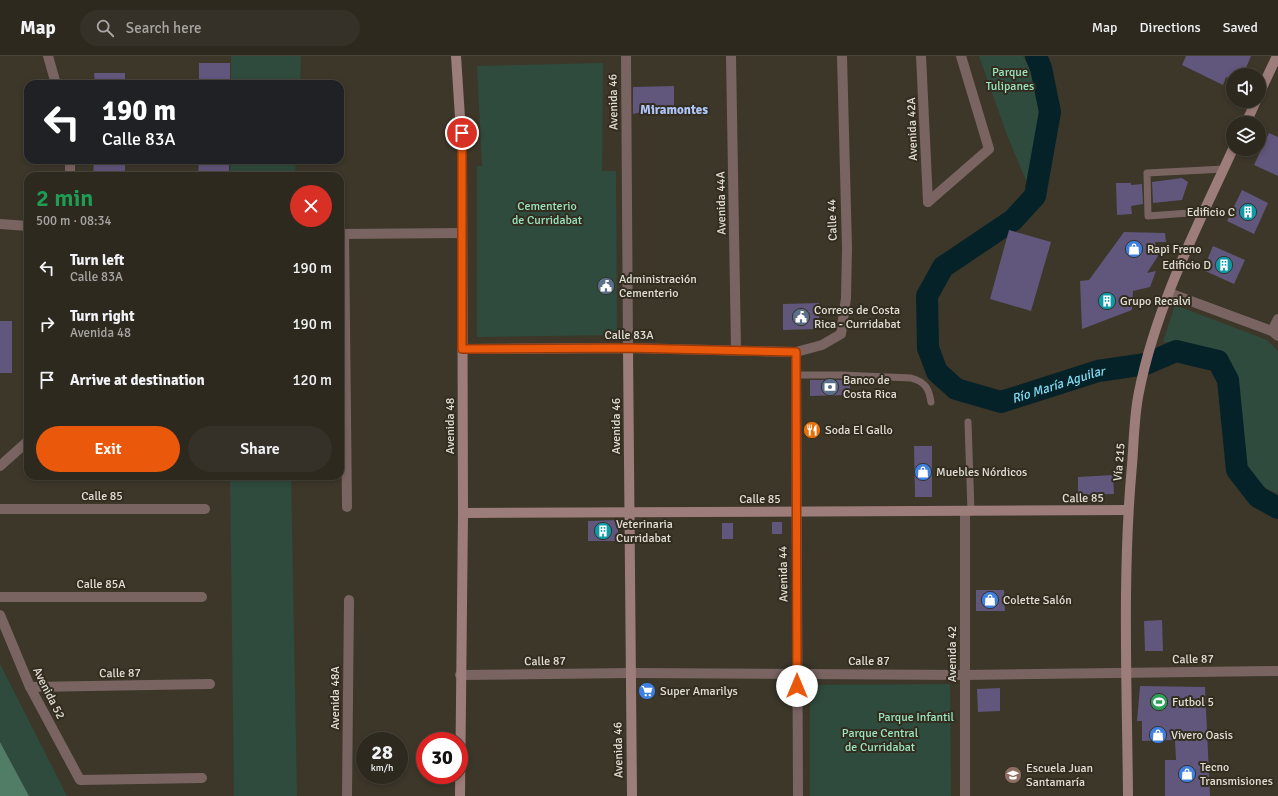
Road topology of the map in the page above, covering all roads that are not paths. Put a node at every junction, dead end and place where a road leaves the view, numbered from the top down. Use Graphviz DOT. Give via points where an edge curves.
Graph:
graph roads {
  1 [pos="48,56"];
  2 [pos="456,56"];
  3 [pos="626,56"];
  4 [pos="731,56"];
  5 [pos="842,56"];
  6 [pos="922,56"];
  7 [pos="961,56"];
  8 [pos="1276,56"];
  9 [pos="1275,67"];
  10 [pos="55,80"];
  11 [pos="1266,82"];
  12 [pos="1230,156"];
  13 [pos="1224,169"];
  14 [pos="1203,212"];
  15 [pos="0,224"];
  16 [pos="24,226"];
  17 [pos="462,233"];
  18 [pos="344,234"];
  19 [pos="1169,293"];
  20 [pos="1278,319"];
  21 [pos="1275,333"];
  22 [pos="344,343"];
  23 [pos="628,348"];
  24 [pos="462,349"];
  25 [pos="736,349"];
  26 [pos="796,352"];
  27 [pos="796,375"];
  28 [pos="931,402"];
  29 [pos="968,422"];
  30 [pos="24,445"];
  31 [pos="0,466"];
  32 [pos="347,507"];
  33 [pos="0,509"];
  34 [pos="205,509"];
  35 [pos="1128,510"];
  36 [pos="629,512"];
  37 [pos="796,512"];
  38 [pos="968,512"];
  39 [pos="463,513"];
  40 [pos="0,597"];
  41 [pos="202,597"];
  42 [pos="349,600"];
  43 [pos="0,615"];
  44 [pos="1278,671"];
  45 [pos="1127,672"];
  46 [pos="631,673"];
  47 [pos="797,673"];
  48 [pos="460,675"];
  49 [pos="965,675"];
  50 [pos="210,684"];
  51 [pos="30,687"];
  52 [pos="202,778"];
  53 [pos="348,796"];
  54 [pos="460,796"];
  55 [pos="632,796"];
  56 [pos="798,796"];
  57 [pos="965,796"];
  58 [pos="1128,796"];
  1 -- 10 [label="street"];
  2 -- 17 [label="main road, Avenida 48" via="462,148"];
  3 -- 23 [label="street, Avenida 46"];
  4 -- 25 [label="street, Avenida 44A"];
  5 -- 26 [label="street, Calle 44" via="845,315 841,334 822,345"];
  6 -- 7 [label="street, Avenida 42A" via="928,202 989,149"];
  8 -- 9 [label="main road"];
  9 -- 11 [label="main road"];
  12 -- 13 [label="main road, Vía 215"];
  13 -- 14 [label="main road, Vía 215"];
  13 -- 14 [label="lane" via="1147,174 1148,216"];
  14 -- 19 [label="main road, Vía 215"];
  15 -- 16 [label="street"];
  17 -- 18 [label="street"];
  17 -- 24 [label="main road, Avenida 48"];
  19 -- 21 [label="street"];
  19 -- 35 [label="main road, Vía 215" via="1139,392"];
  20 -- 21 [label="street"];
  22 -- 32 [label="street"];
  23 -- 24 [label="main road, Calle 83A"];
  23 -- 25 [label="street, Calle 83A"];
  23 -- 36 [label="main road, Avenida 46"];
  24 -- 39 [label="main road, Avenida 48"];
  25 -- 26 [label="street, Calle 83A"];
  26 -- 27 [label="street, Avenida 44"];
  27 -- 28 [label="lane" via="911,378 920,380 928,387"];
  27 -- 37 [label="street, Avenida 44"];
  29 -- 38 [label="lane, Avenida 42"];
  30 -- 31 [label="street"];
  33 -- 34 [label="street, Calle 85"];
  35 -- 38 [label="main road, Calle 85"];
  35 -- 45 [label="main road, Vía 215"];
  36 -- 37 [label="main road, Calle 85"];
  36 -- 39 [label="main road, Calle 85"];
  36 -- 46 [label="main road, Avenida 46"];
  37 -- 38 [label="main road, Calle 85"];
  37 -- 47 [label="street, Avenida 44"];
  38 -- 49 [label="street, Avenida 42"];
  39 -- 48 [label="main road, Avenida 48"];
  40 -- 41 [label="street, Calle 85A"];
  42 -- 53 [label="street, Avenida 48A"];
  43 -- 51 [label="street, Avenida 52"];
  44 -- 45 [label="street, Calle 87"];
  45 -- 49 [label="street, Calle 87"];
  45 -- 58 [label="main road, Vía 215"];
  46 -- 47 [label="street, Calle 87"];
  46 -- 48 [label="street, Calle 87"];
  46 -- 55 [label="main road, Avenida 46"];
  47 -- 49 [label="street, Calle 87"];
  47 -- 56 [label="street, Avenida 44"];
  48 -- 54 [label="main road, Avenida 48"];
  49 -- 57 [label="street, Avenida 42"];
  50 -- 51 [label="street, Calle 87"];
  51 -- 52 [label="street, Avenida 52" via="80,780"];
}
